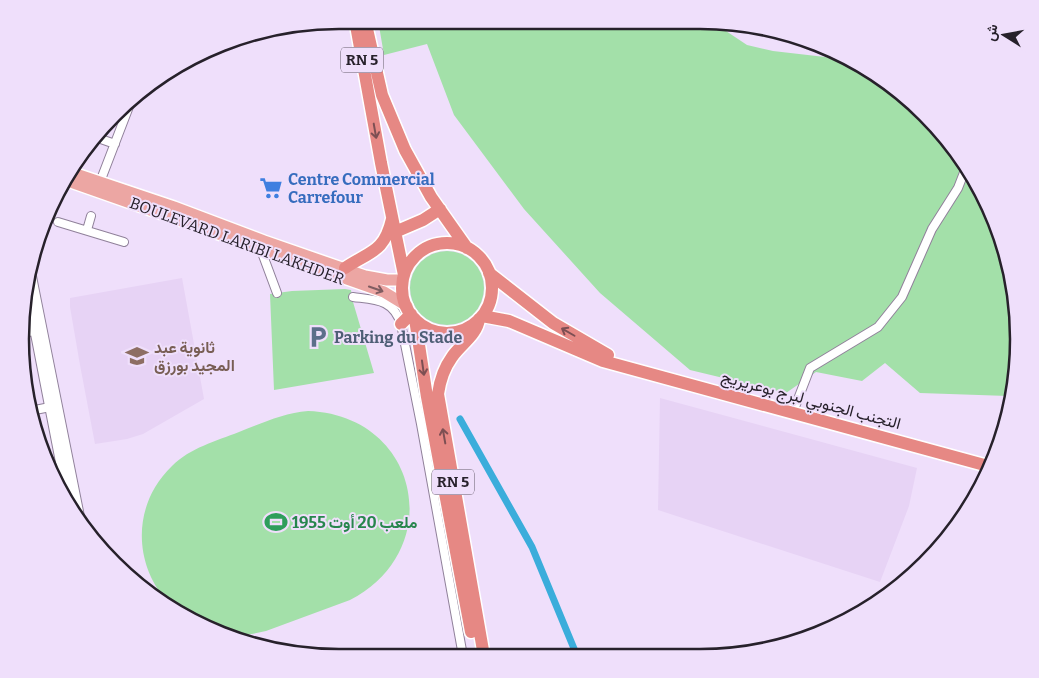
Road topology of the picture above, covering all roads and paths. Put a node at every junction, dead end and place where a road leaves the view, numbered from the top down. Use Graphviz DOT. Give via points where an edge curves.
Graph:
graph roads {
  1 [pos="357,29"];
  2 [pos="366,29"];
  3 [pos="376,97"];
  4 [pos="126,114"];
  5 [pos="102,139"];
  6 [pos="115,144"];
  7 [pos="76,174"];
  8 [pos="963,175"];
  9 [pos="71,182"];
  10 [pos="100,182"];
  11 [pos="440,209"];
  12 [pos="91,216"];
  13 [pos="392,219"];
  14 [pos="58,222"];
  15 [pos="87,230"];
  16 [pos="395,232"];
  17 [pos="124,242"];
  18 [pos="262,245"];
  19 [pos="467,248"];
  20 [pos="345,268"];
  21 [pos="489,272"];
  22 [pos="404,277"];
  23 [pos="33,288"];
  24 [pos="277,293"];
  25 [pos="353,297"];
  26 [pos="31,302"];
  27 [pos="411,313"];
  28 [pos="481,317"];
  29 [pos="401,324"];
  30 [pos="39,330"];
  31 [pos="29,332"];
  32 [pos="626,366"];
  33 [pos="53,406"];
  34 [pos="37,409"];
  35 [pos="793,412"];
  36 [pos="984,465"];
  37 [pos="66,485"];
  38 [pos="76,504"];
  39 [pos="461,649"];
  40 [pos="475,649"];
  41 [pos="483,649"];
  1 -- 3 [label="highway, RN 5"];
  2 -- 3 [label="highway, RN 5"];
  3 -- 11 [label="highway, RN 5"];
  3 -- 13 [label="highway, RN 5, one-way" via="381,163"];
  4 -- 6 [label="street"];
  5 -- 6 [label="street"];
  6 -- 10 [label="street"];
  7 -- 10 [label="main road, BOULEVARD LARIBI LAKHDER"];
  8 -- 35 [label="street" via="932,229 902,298 878,327 810,368"];
  9 -- 18 [label="main road, BOULEVARD LARIBI LAKHDER"];
  10 -- 18 [label="main road, BOULEVARD LARIBI LAKHDER" via="174,207"];
  11 -- 16 [label="highway"];
  11 -- 19 [label="highway, RN 5"];
  12 -- 15 [label="street"];
  13 -- 16 [label="highway, RN 5"];
  13 -- 20 [label="highway" via="390,230 379,246"];
  14 -- 15 [label="street"];
  15 -- 17 [label="street"];
  16 -- 22 [label="highway, RN 5"];
  18 -- 20 [label="main road, BOULEVARD LARIBI LAKHDER"];
  18 -- 24 [label="street"];
  18 -- 27 [label="main road, BOULEVARD LARIBI LAKHDER, one-way" via="384,292"];
  19 -- 21 [label="highway" via="481,258"];
  19 -- 22 [label="highway" via="447,243 427,248 415,257"];
  20 -- 22 [label="main road, BOULEVARD LARIBI LAKHDER" via="376,279"];
  21 -- 28 [label="highway" via="490,299"];
  32 -- 21 [label="highway, التجنب الجنوبي لبرج بوعريريج, one-way" via="553,323"];
  22 -- 27 [label="highway" via="403,294"];
  23 -- 30 [label="street"];
  25 -- 29 [label="street" via="387,304 396,312"];
  26 -- 30 [label="street"];
  27 -- 28 [label="highway" via="429,329 439,332 466,328"];
  27 -- 29 [label="highway"];
  27 -- 40 [label="highway, RN 5, one-way"];
  28 -- 32 [label="highway, التجنب الجنوبي لبرج بوعريريج" via="509,321 603,360"];
  41 -- 28 [label="highway, RN 5, one-way" via="438,394 446,367 475,331"];
  29 -- 39 [label="street"];
  30 -- 31 [label="street"];
  30 -- 33 [label="street"];
  32 -- 35 [label="highway, التجنب الجنوبي لبرج بوعريريج"];
  33 -- 34 [label="street"];
  33 -- 37 [label="street"];
  33 -- 38 [label="street"];
  35 -- 36 [label="highway, التجنب الجنوبي لبرج بوعريريج"];
}
